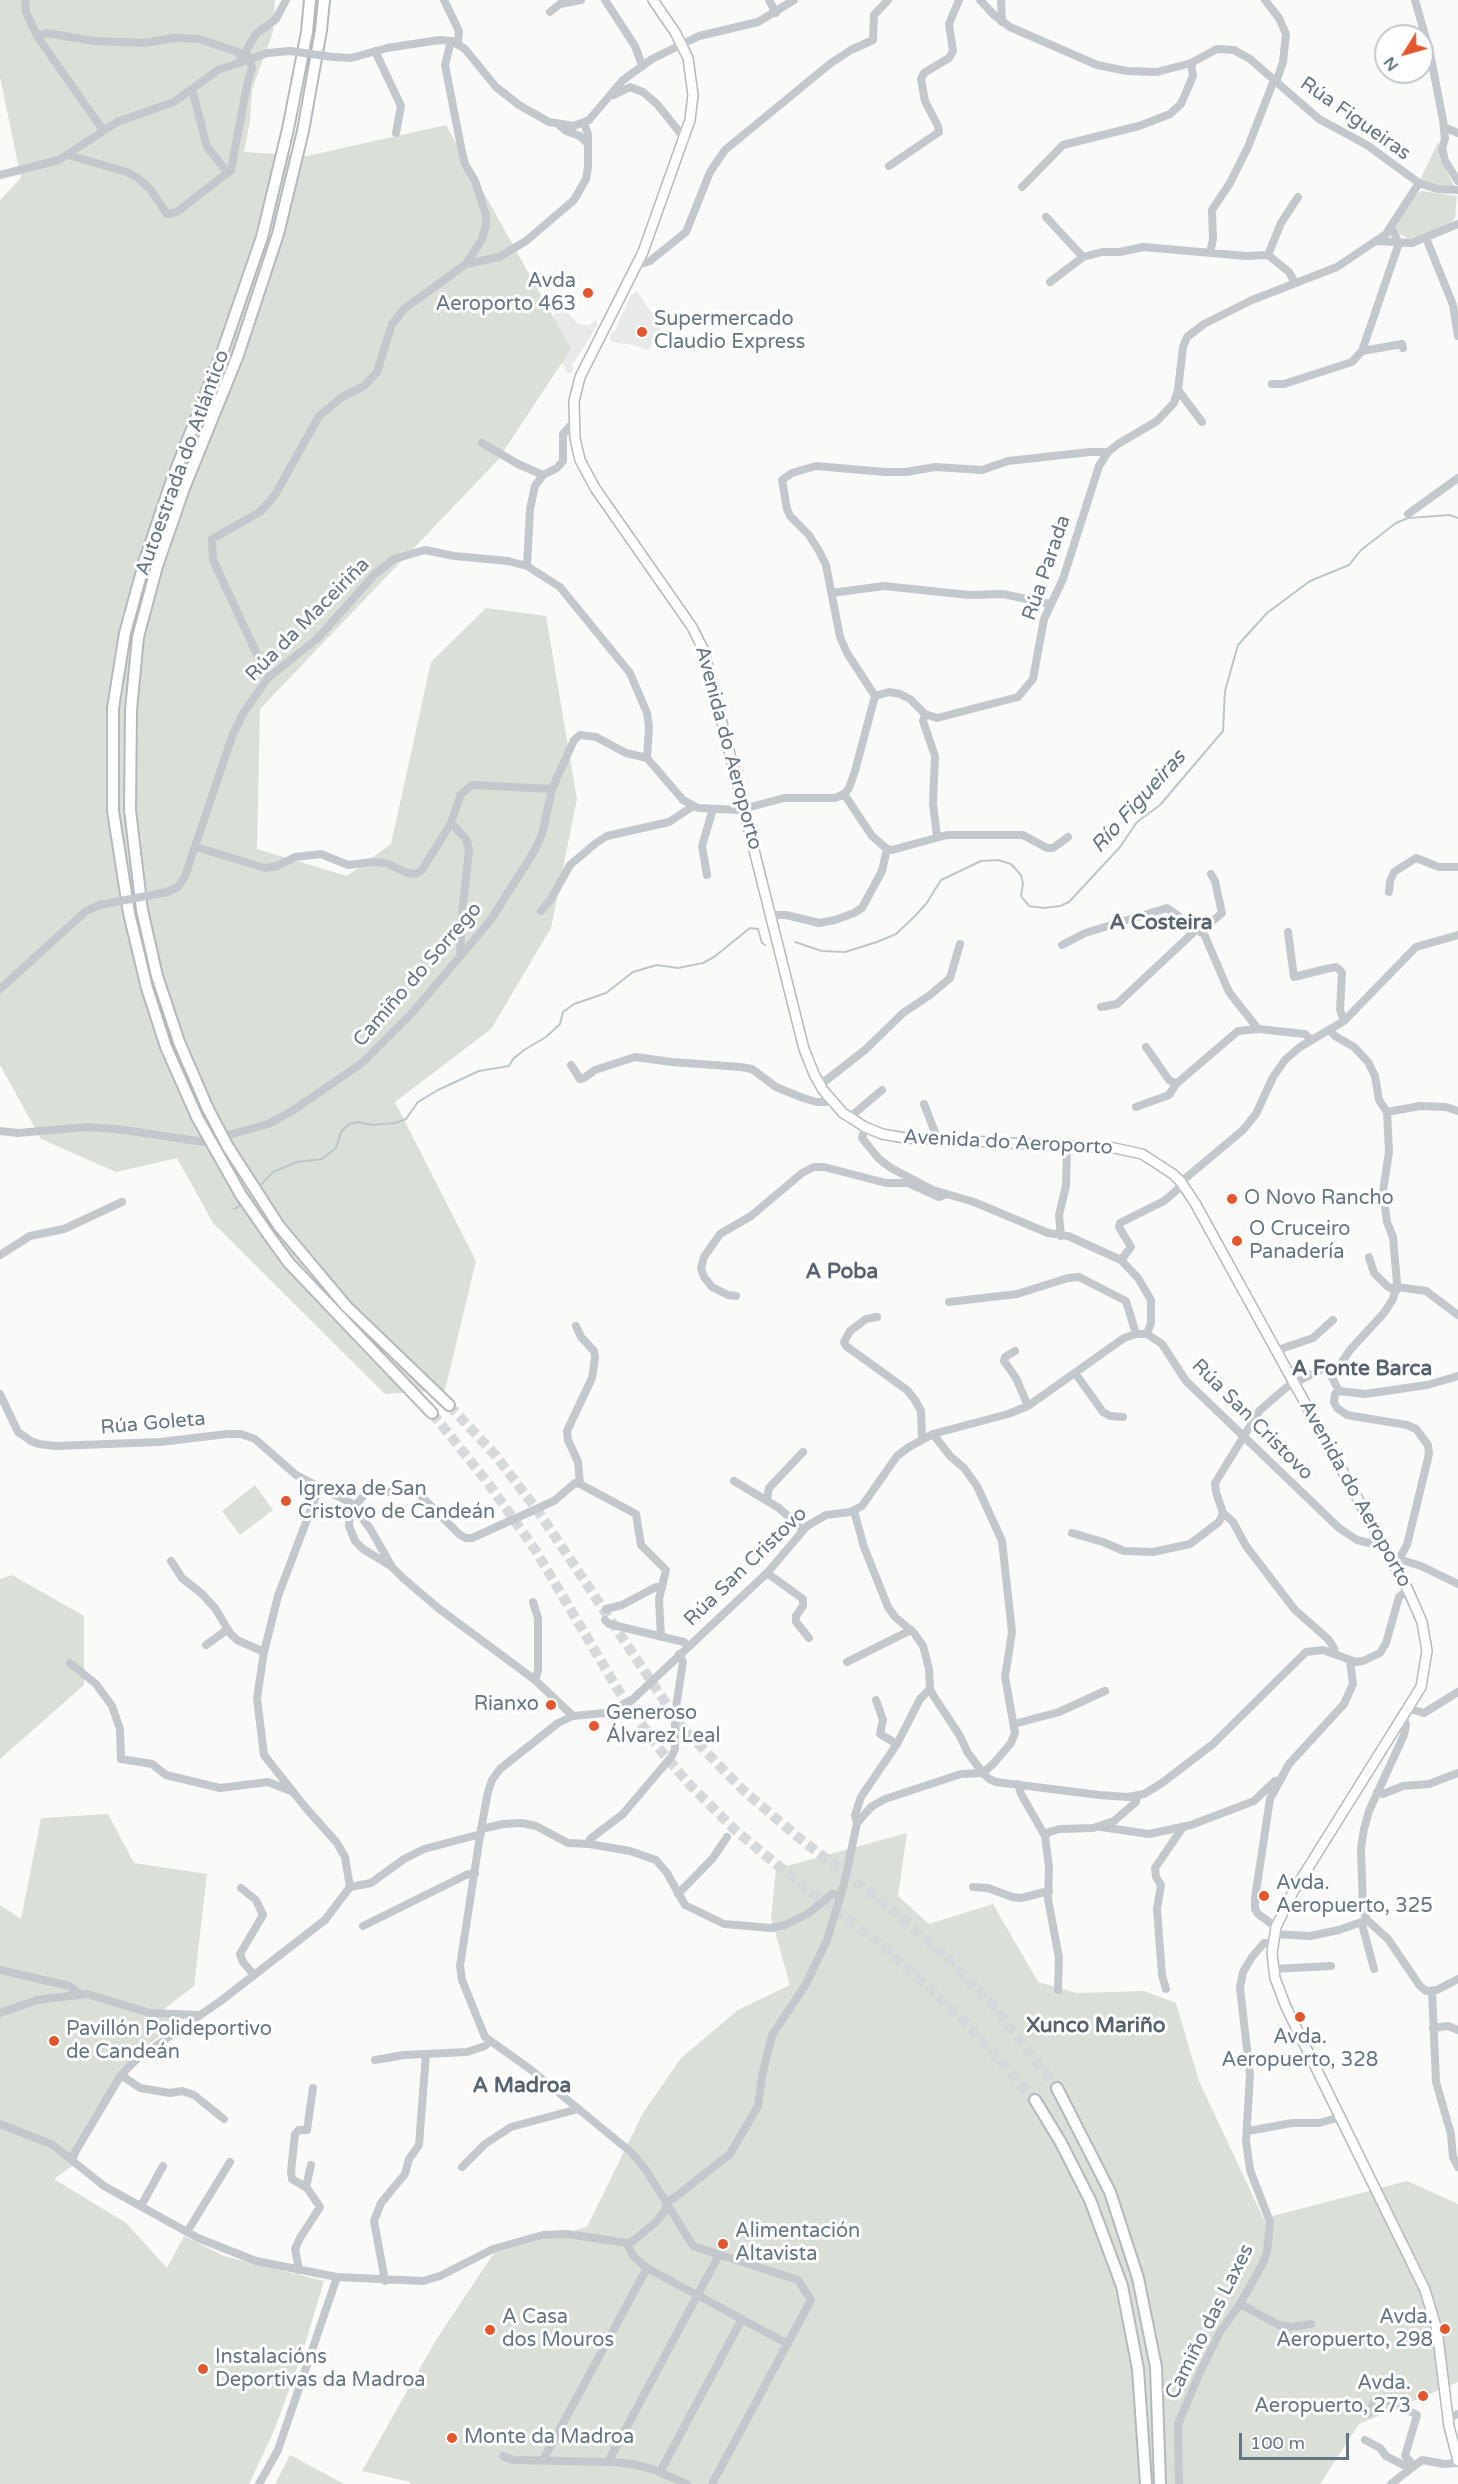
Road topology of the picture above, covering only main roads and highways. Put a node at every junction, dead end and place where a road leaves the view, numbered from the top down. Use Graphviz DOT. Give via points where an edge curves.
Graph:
graph roads {
  1 [pos="310,0"];
  2 [pos="324,0"];
  3 [pos="653,0"];
  4 [pos="449,1405"];
  5 [pos="432,1413"];
  6 [pos="1057,2088"];
  7 [pos="1035,2100"];
  8 [pos="1458,2462"];
  9 [pos="1146,2484"];
  10 [pos="1160,2484"];
  1 -- 5 [label="highway, Autoestrada do Atlántico, bridge" via="288,129 262,237 224,350 172,480 125,633 113,708 113,811 129,913 147,988 166,1047 197,1117 235,1185 289,1263"];
  2 -- 4 [label="highway, Autoestrada do Atlántico, bridge" via="303,132 278,234 237,355 184,488 138,637 131,710 130,810 142,910 157,976 179,1042 228,1147 279,1226 346,1306"];
  3 -- 8 [label="main road, Avenida do Aeroporto" via="688,58 693,95 685,139 637,265 584,367 574,401 573,423 577,448 589,479 701,643 804,1049 820,1085 849,1118 893,1137 1137,1152 1180,1182 1380,1539 1396,1561 1422,1622 1427,1651 1421,1687 1293,1892 1274,1935 1273,1969 1277,1988 1425,2290 1437,2330"];
  6 -- 10 [label="highway" via="1110,2192 1138,2278 1156,2367"];
  7 -- 9 [label="highway" via="1090,2200 1122,2286 1138,2369"];
}
